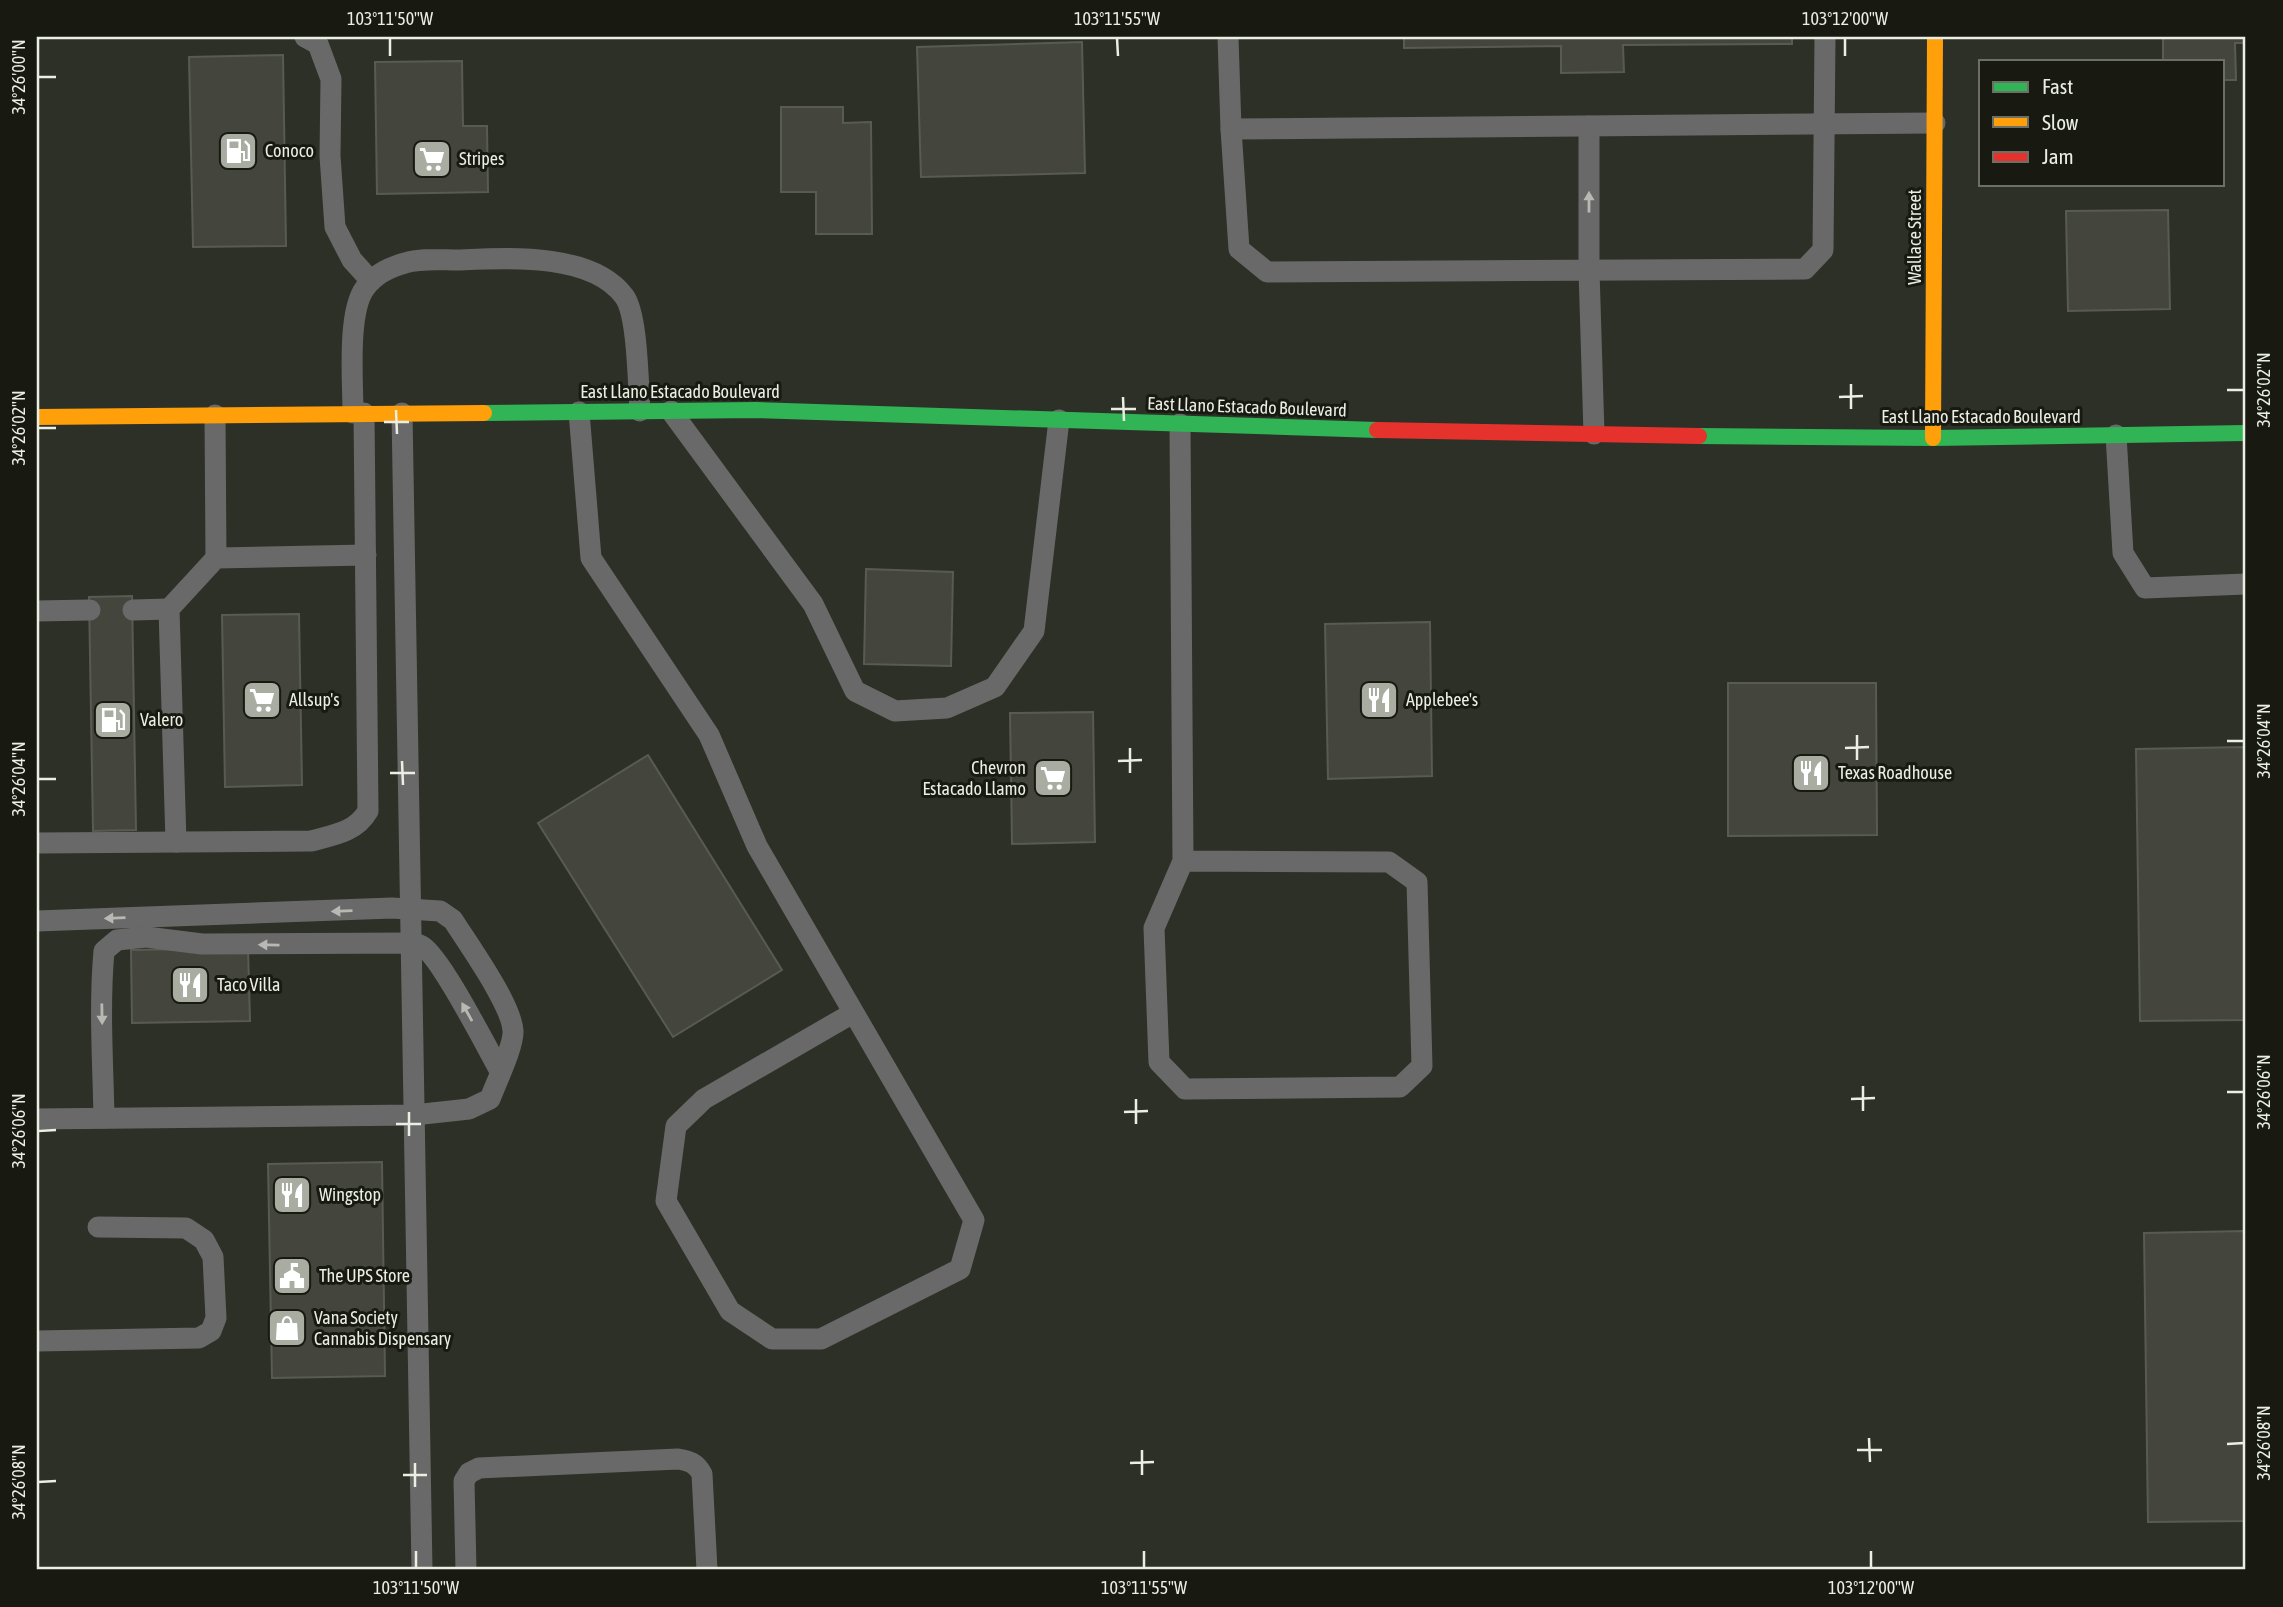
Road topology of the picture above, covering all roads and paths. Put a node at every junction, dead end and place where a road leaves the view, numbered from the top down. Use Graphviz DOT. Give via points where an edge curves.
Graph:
graph roads {
  1 [pos="304,37"];
  2 [pos="1228,37"];
  3 [pos="1825,37"];
  4 [pos="1935,37"];
  5 [pos="1935,123"];
  6 [pos="1826,124"];
  7 [pos="1589,126"];
  8 [pos="1231,129"];
  9 [pos="1589,270"];
  10 [pos="371,281"];
  11 [pos="640,411"];
  12 [pos="671,411"];
  13 [pos="579,412"];
  14 [pos="358,413"];
  15 [pos="402,413"];
  16 [pos="215,415"];
  17 [pos="37,417"];
  18 [pos="1059,420"];
  19 [pos="1180,424"];
  20 [pos="2246,433"];
  21 [pos="1594,434"];
  22 [pos="2116,435"];
  23 [pos="1933,438"];
  24 [pos="366,555"];
  25 [pos="216,558"];
  26 [pos="2246,584"];
  27 [pos="169,609"];
  28 [pos="90,610"];
  29 [pos="132,610"];
  30 [pos="37,611"];
  31 [pos="176,842"];
  32 [pos="37,843"];
  33 [pos="1183,862"];
  34 [pos="411,909"];
  35 [pos="37,921"];
  36 [pos="411,943"];
  37 [pos="853,1013"];
  38 [pos="500,1071"];
  39 [pos="414,1115"];
  40 [pos="104,1118"];
  41 [pos="37,1119"];
  42 [pos="98,1227"];
  43 [pos="37,1341"];
  44 [pos="422,1570"];
  45 [pos="466,1570"];
  46 [pos="707,1570"];
  1 -- 10 [label="lane" via="318,44 331,79 335,227 352,260"];
  2 -- 8 [label="lane"];
  3 -- 6 [label="lane"];
  4 -- 5 [label="main road, Wallace Street"];
  5 -- 6 [label="lane"];
  5 -- 23 [label="main road, Wallace Street"];
  6 -- 7 [label="lane"];
  6 -- 9 [label="lane" via="1823,250 1805,269"];
  7 -- 8 [label="lane"];
  9 -- 7 [label="lane, one-way"];
  8 -- 9 [label="lane" via="1239,249 1267,272"];
  9 -- 21 [label="lane"];
  10 -- 11 [label="lane" via="407,262 431,260 541,260 592,272 624,295 629,305"];
  10 -- 14 [label="lane" via="359,299 353,330"];
  11 -- 12 [label="main road, East Llano Estacado Boulevard"];
  11 -- 13 [label="main road, East Llano Estacado Boulevard"];
  12 -- 18 [label="main road, East Llano Estacado Boulevard"];
  12 -- 18 [label="lane" via="813,604 855,691 895,711 947,708 995,687 1034,631"];
  13 -- 15 [label="main road, East Llano Estacado Boulevard"];
  13 -- 37 [label="lane" via="591,558 709,735 757,846"];
  14 -- 15 [label="main road, East Llano Estacado Boulevard"];
  14 -- 16 [label="main road, East Llano Estacado Boulevard"];
  14 -- 24 [label="lane"];
  15 -- 34 [label="lane"];
  16 -- 17 [label="main road, East Llano Estacado Boulevard"];
  16 -- 25 [label="lane"];
  18 -- 19 [label="main road, East Llano Estacado Boulevard"];
  19 -- 21 [label="main road, East Llano Estacado Boulevard"];
  19 -- 33 [label="lane"];
  20 -- 22 [label="main road, East Llano Estacado Boulevard"];
  21 -- 23 [label="main road, East Llano Estacado Boulevard"];
  22 -- 23 [label="main road, East Llano Estacado Boulevard"];
  22 -- 26 [label="lane" via="2123,553 2145,588"];
  24 -- 25 [label="lane"];
  24 -- 31 [label="lane" via="368,811 360,824 312,841"];
  25 -- 27 [label="lane"];
  27 -- 29 [label="lane"];
  27 -- 31 [label="lane"];
  28 -- 30 [label="lane"];
  31 -- 32 [label="lane"];
  33 -- 33 [label="lane" via="1154,928 1158,1062 1185,1089 1401,1087 1422,1066 1417,882 1389,862"];
  34 -- 35 [label="lane, one-way"];
  34 -- 36 [label="lane"];
  34 -- 38 [label="lane" via="440,911 453,920 505,1005 513,1030"];
  38 -- 36 [label="lane, one-way" via="431,956"];
  36 -- 39 [label="lane"];
  36 -- 40 [label="lane, one-way" via="117,940 104,951"];
  37 -- 37 [label="lane" via="974,1220 960,1269 821,1339 772,1339 730,1311 666,1200 676,1126 704,1099"];
  38 -- 39 [label="lane" via="490,1099 469,1109"];
  39 -- 40 [label="lane"];
  39 -- 44 [label="lane"];
  40 -- 41 [label="lane"];
  42 -- 43 [label="lane" via="186,1228 204,1240 214,1257 216,1318 211,1331 199,1338"];
  45 -- 46 [label="lane" via="464,1481 478,1468 678,1460 697,1465 702,1474"];
}
